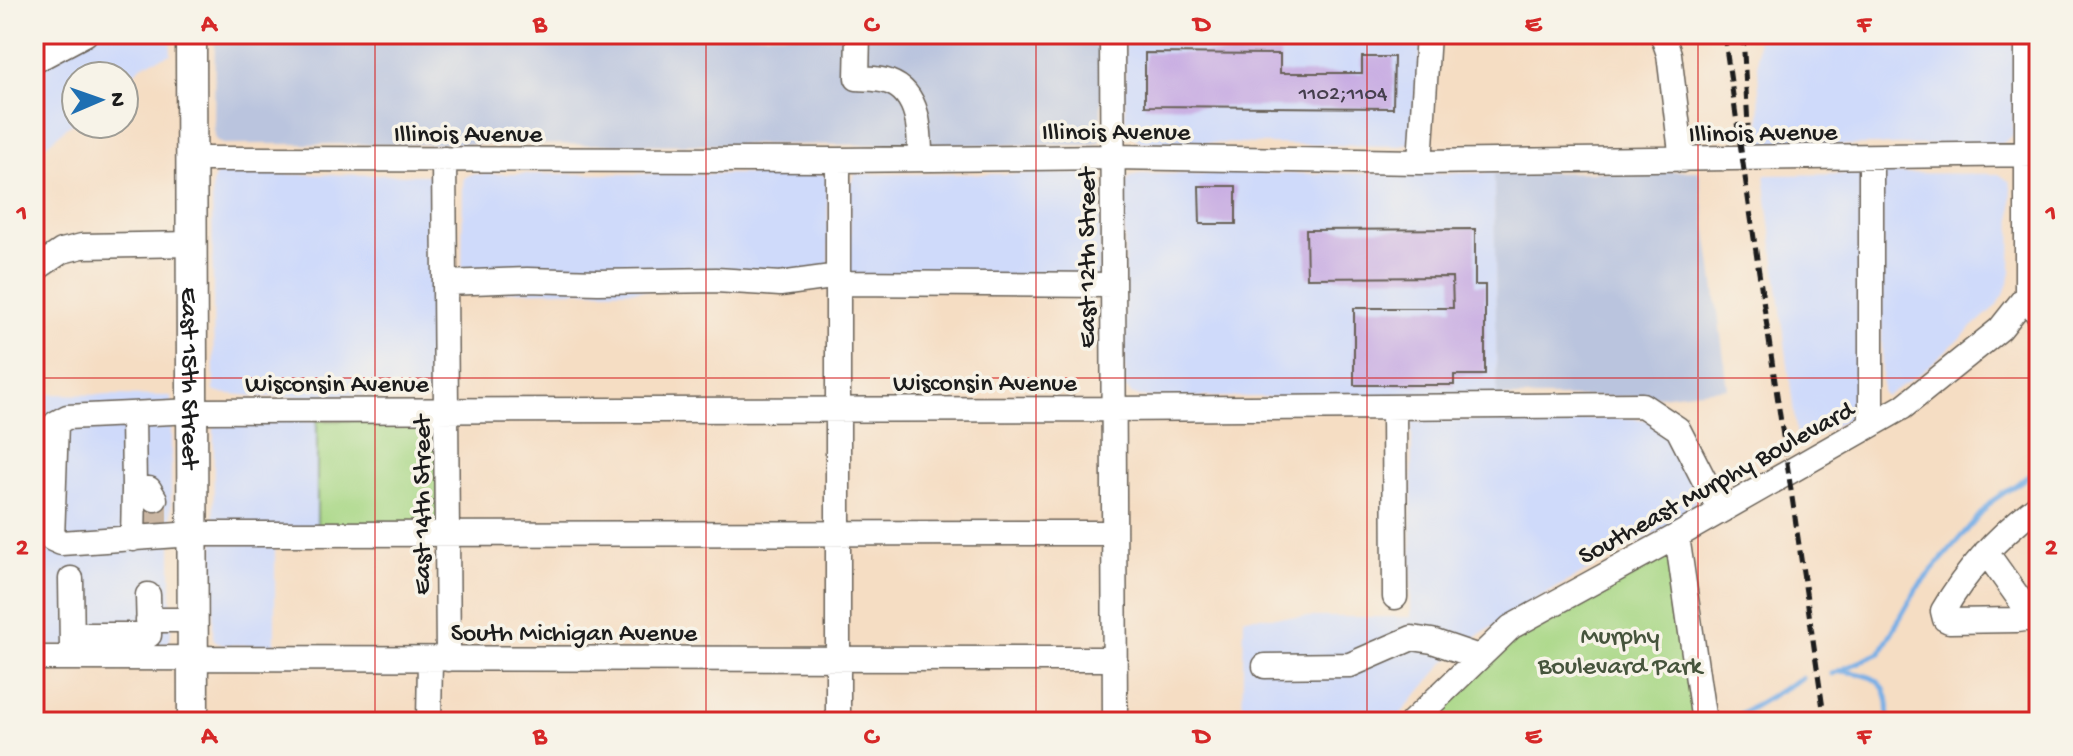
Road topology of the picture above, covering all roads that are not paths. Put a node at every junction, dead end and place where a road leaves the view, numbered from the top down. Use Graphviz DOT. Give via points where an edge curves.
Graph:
graph roads {
  1 [pos="85,34"];
  2 [pos="191,34"];
  3 [pos="858,34"];
  4 [pos="1112,34"];
  5 [pos="1428,34"];
  6 [pos="1662,34"];
  7 [pos="2027,34"];
  8 [pos="34,61"];
  9 [pos="2033,154"];
  10 [pos="1113,157"];
  11 [pos="1871,158"];
  12 [pos="192,159"];
  13 [pos="444,159"];
  14 [pos="920,159"];
  15 [pos="838,160"];
  16 [pos="1682,160"];
  17 [pos="1420,162"];
  18 [pos="193,244"];
  19 [pos="34,270"];
  20 [pos="839,279"];
  21 [pos="446,283"];
  22 [pos="1113,285"];
  23 [pos="2035,297"];
  24 [pos="1394,407"];
  25 [pos="840,409"];
  26 [pos="1112,409"];
  27 [pos="447,410"];
  28 [pos="193,411"];
  29 [pos="133,415"];
  30 [pos="1871,425"];
  31 [pos="2039,505"];
  32 [pos="1720,511"];
  33 [pos="839,533"];
  34 [pos="1113,533"];
  35 [pos="193,534"];
  36 [pos="448,534"];
  37 [pos="148,535"];
  38 [pos="1677,536"];
  39 [pos="1986,552"];
  40 [pos="71,579"];
  41 [pos="148,595"];
  42 [pos="1395,597"];
  43 [pos="148,620"];
  44 [pos="193,620"];
  45 [pos="2034,620"];
  46 [pos="72,647"];
  47 [pos="1479,657"];
  48 [pos="34,658"];
  49 [pos="193,659"];
  50 [pos="439,659"];
  51 [pos="1114,659"];
  52 [pos="838,660"];
  53 [pos="1265,666"];
  54 [pos="193,722"];
  55 [pos="429,722"];
  56 [pos="838,722"];
  57 [pos="1115,722"];
  58 [pos="1412,722"];
  59 [pos="1704,722"];
  1 -- 8 [label="street"];
  2 -- 12 [label="main road, East 15th Street"];
  3 -- 14 [label="street" via="857,78 892,82 911,101 919,126"];
  4 -- 10 [label="street, East 12th Street"];
  5 -- 17 [label="street"];
  6 -- 16 [label="street"];
  7 -- 9 [label="street"];
  9 -- 11 [label="street, Illinois Avenue"];
  9 -- 23 [label="street"];
  10 -- 14 [label="street, Illinois Avenue"];
  10 -- 17 [label="street, Illinois Avenue"];
  10 -- 22 [label="street, East 12th Street"];
  11 -- 16 [label="street, Illinois Avenue"];
  11 -- 30 [label="street"];
  12 -- 13 [label="street, Illinois Avenue"];
  12 -- 18 [label="main road, East 15th Street"];
  13 -- 15 [label="street, Illinois Avenue"];
  13 -- 21 [label="street, East 14th Street"];
  14 -- 15 [label="street, Illinois Avenue"];
  15 -- 20 [label="street"];
  16 -- 17 [label="street, Illinois Avenue"];
  18 -- 19 [label="street" via="82,246 62,251"];
  18 -- 28 [label="main road, East 15th Street"];
  20 -- 21 [label="street" via="780,284"];
  20 -- 22 [label="street"];
  20 -- 25 [label="street"];
  21 -- 27 [label="street, East 14th Street"];
  22 -- 26 [label="street, East 12th Street"];
  23 -- 30 [label="street, Southeast Murphy Boulevard" via="1903,407"];
  24 -- 26 [label="street, Wisconsin Avenue"];
  24 -- 32 [label="street, Wisconsin Avenue" via="1642,405 1678,429"];
  24 -- 42 [label="street"];
  25 -- 26 [label="street, Wisconsin Avenue"];
  25 -- 27 [label="street, Wisconsin Avenue"];
  25 -- 33 [label="street"];
  26 -- 34 [label="street, East 12th Street"];
  27 -- 28 [label="street, Wisconsin Avenue"];
  27 -- 36 [label="street, East 14th Street"];
  28 -- 29 [label="street, Wisconsin Avenue"];
  28 -- 35 [label="main road, East 15th Street"];
  29 -- 37 [label="street"];
  29 -- 37 [label="street, Wisconsin Avenue" via="67,417 56,423 52,539 61,543"];
  30 -- 32 [label="street, Southeast Murphy Boulevard"];
  31 -- 39 [label="street"];
  32 -- 38 [label="street, Southeast Murphy Boulevard"];
  33 -- 34 [label="street"];
  33 -- 36 [label="street"];
  33 -- 52 [label="street"];
  34 -- 51 [label="street, East 12th Street"];
  35 -- 36 [label="street"];
  35 -- 37 [label="street"];
  35 -- 44 [label="main road, East 15th Street"];
  36 -- 50 [label="street, East 14th Street"];
  38 -- 47 [label="street, Southeast Murphy Boulevard" via="1511,627"];
  38 -- 59 [label="street"];
  39 -- 45 [label="street"];
  39 -- 45 [label="street" via="1960,581 1943,611 1945,619"];
  40 -- 46 [label="street"];
  41 -- 43 [label="street"];
  43 -- 44 [label="street"];
  43 -- 46 [label="street" via="149,635"];
  44 -- 49 [label="main road, East 15th Street"];
  46 -- 48 [label="street, South Michigan Avenue"];
  46 -- 49 [label="street, South Michigan Avenue"];
  47 -- 53 [label="street" via="1412,638 1350,665"];
  47 -- 58 [label="street, Southeast Murphy Boulevard"];
  49 -- 50 [label="street, South Michigan Avenue"];
  49 -- 54 [label="main road, East 15th Street"];
  50 -- 52 [label="street, South Michigan Avenue"];
  50 -- 55 [label="street, East 14th Street"];
  51 -- 52 [label="street, South Michigan Avenue"];
  51 -- 57 [label="street, East 12th Street"];
  52 -- 56 [label="street"];
}
